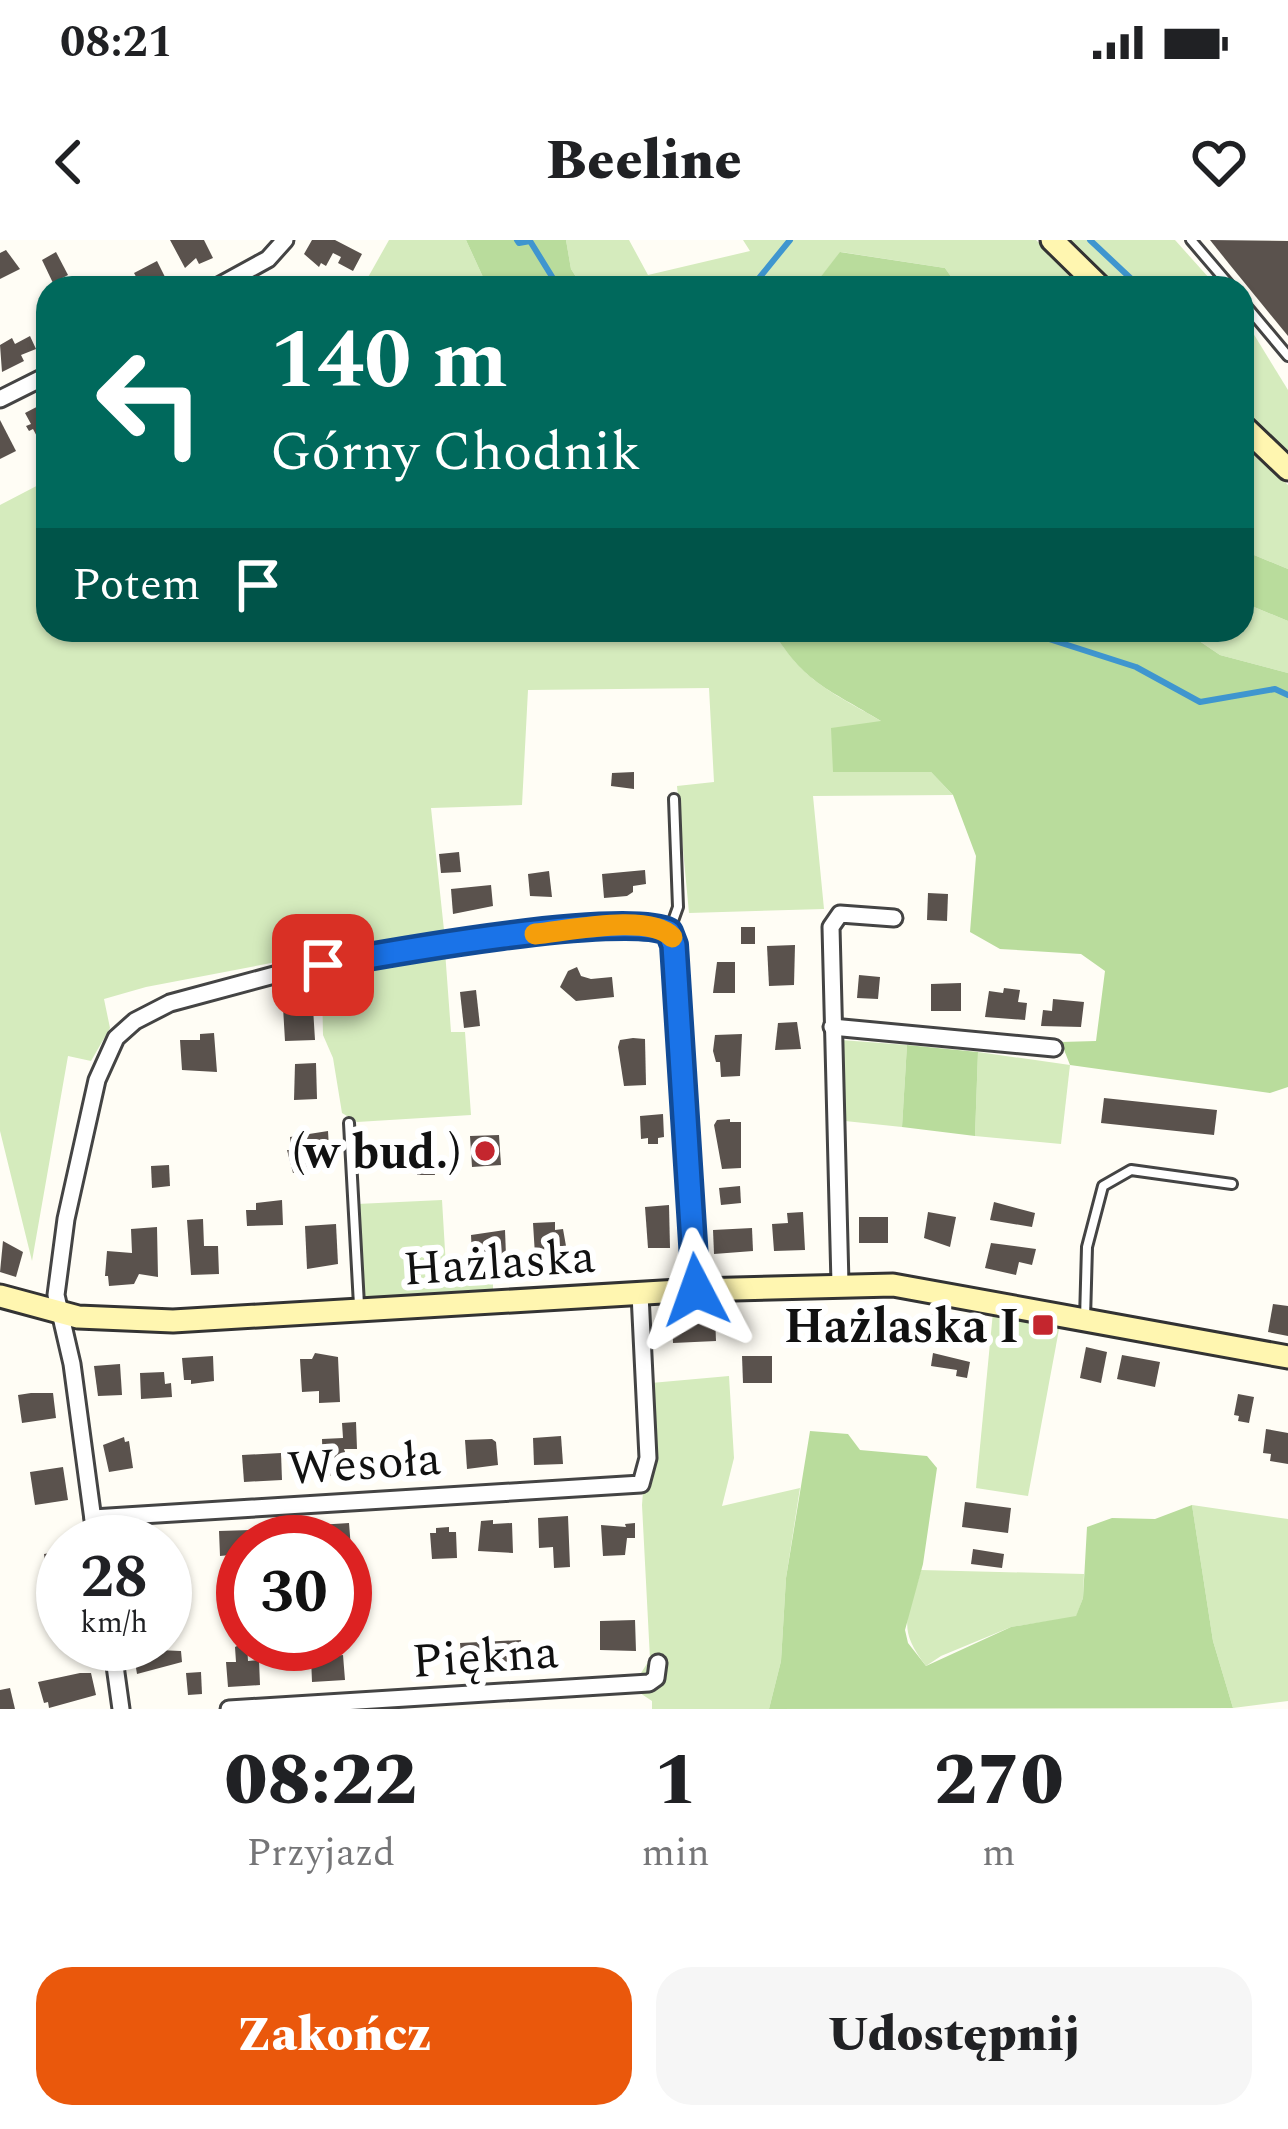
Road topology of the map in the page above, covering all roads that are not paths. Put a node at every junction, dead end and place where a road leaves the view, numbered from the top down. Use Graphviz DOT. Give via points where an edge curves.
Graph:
graph roads {
  1 [pos="285,240"];
  2 [pos="1052,240"];
  3 [pos="1191,240"];
  4 [pos="237,276"];
  5 [pos="1089,276"];
  6 [pos="1222,276"];
  7 [pos="1254,315"];
  8 [pos="1288,356"];
  9 [pos="36,381"];
  10 [pos="0,399"];
  11 [pos="1254,436"];
  12 [pos="1288,469"];
  13 [pos="674,800"];
  14 [pos="894,918"];
  15 [pos="669,932"];
  16 [pos="832,1027"];
  17 [pos="1054,1048"];
  18 [pos="350,1123"];
  19 [pos="1232,1184"];
  20 [pos="840,1284"];
  21 [pos="696,1290"];
  22 [pos="640,1294"];
  23 [pos="0,1296"];
  24 [pos="60,1312"];
  25 [pos="359,1312"];
  26 [pos="1085,1320"];
  27 [pos="1288,1357"];
  28 [pos="92,1515"];
  29 [pos="140,1515"];
  30 [pos="658,1663"];
  31 [pos="116,1671"];
  32 [pos="121,1709"];
  33 [pos="229,1709"];
  1 -- 4 [label="street"];
  2 -- 5 [label="street"];
  3 -- 6 [label="lane"];
  7 -- 8 [label="lane"];
  9 -- 10 [label="street"];
  11 -- 12 [label="street"];
  13 -- 15 [label="lane" via="678,907"];
  14 -- 16 [label="street" via="840,914 831,927"];
  15 -- 21 [label="street"];
  15 -- 24 [label="street" via="630,926 392,952 192,995 135,1021 108,1049 97,1080 66,1219"];
  16 -- 17 [label="street"];
  16 -- 20 [label="street"];
  18 -- 25 [label="lane"];
  19 -- 26 [label="lane" via="1131,1170 1103,1186 1087,1247"];
  20 -- 21 [label="street, Hażlaska"];
  20 -- 26 [label="street, Hażlaska" via="936,1291"];
  21 -- 22 [label="street, Hażlaska"];
  22 -- 25 [label="street, Hażlaska"];
  22 -- 29 [label="street, Wesoła" via="648,1458 640,1484"];
  23 -- 24 [label="street, Hażlaska"];
  24 -- 25 [label="street, Hażlaska" via="172,1321"];
  24 -- 28 [label="street"];
  26 -- 27 [label="street, Hażlaska"];
  30 -- 33 [label="street, Piękna" via="649,1683"];
  31 -- 32 [label="street"];
}
